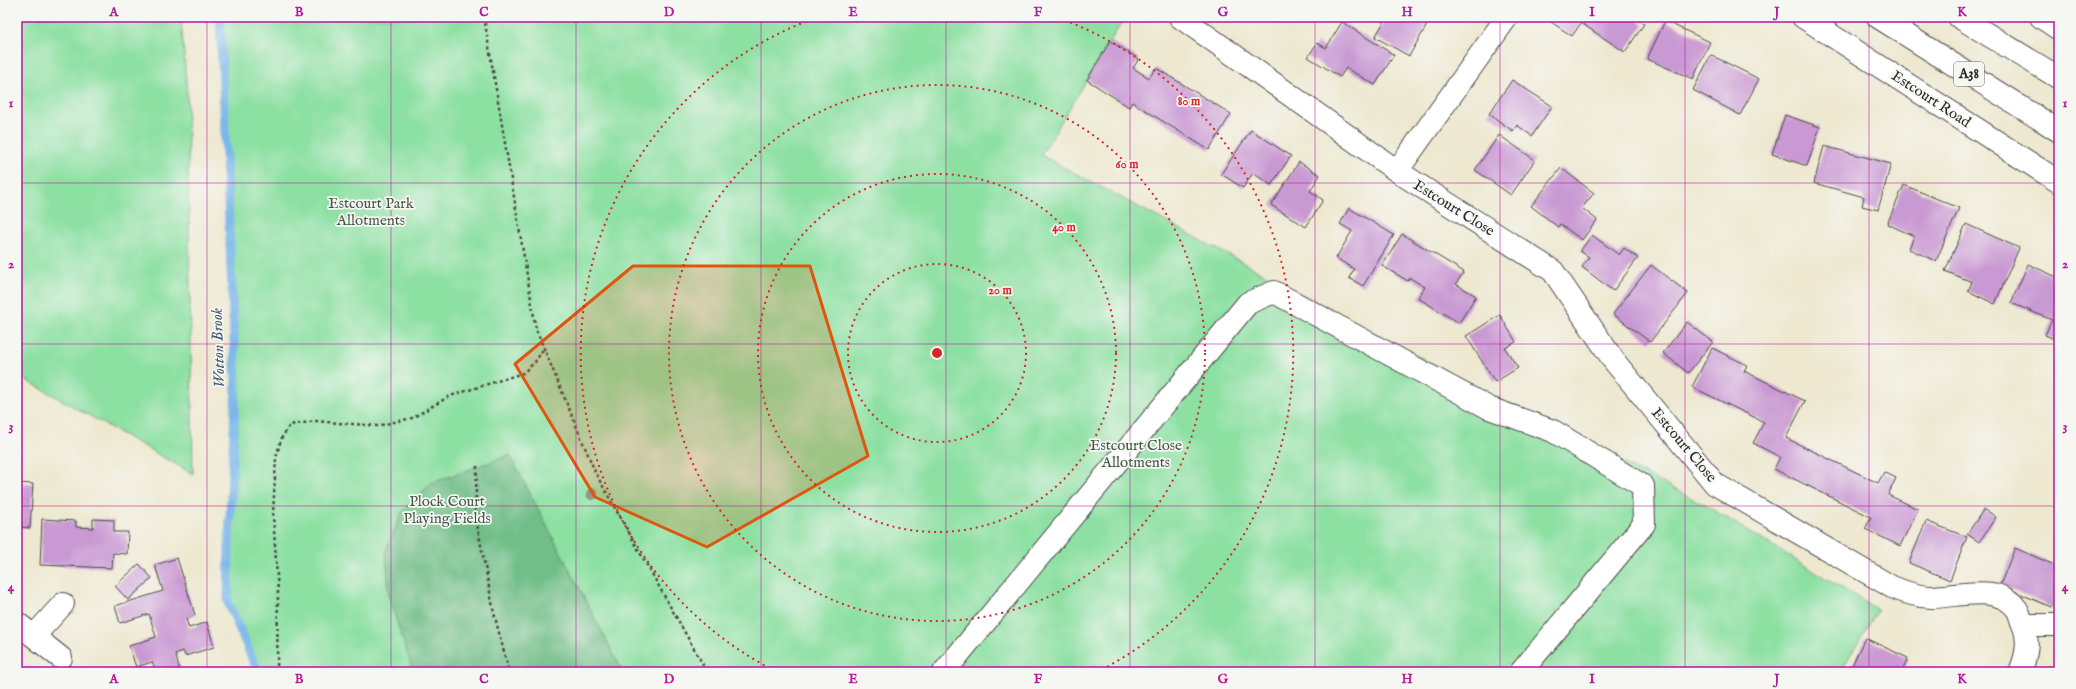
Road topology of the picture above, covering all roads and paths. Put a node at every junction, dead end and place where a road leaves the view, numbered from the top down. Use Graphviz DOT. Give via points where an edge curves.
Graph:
graph roads {
  1 [pos="484,17"];
  2 [pos="1180,17"];
  3 [pos="1507,17"];
  4 [pos="1804,17"];
  5 [pos="1878,17"];
  6 [pos="1959,17"];
  7 [pos="2041,17"];
  8 [pos="2059,29"];
  9 [pos="2059,78"];
  10 [pos="2059,130"];
  11 [pos="1397,171"];
  12 [pos="2059,182"];
  13 [pos="544,348"];
  14 [pos="477,466"];
  15 [pos="63,604"];
  16 [pos="2024,625"];
  17 [pos="2059,625"];
  18 [pos="25,629"];
  19 [pos="61,658"];
  20 [pos="277,672"];
  21 [pos="509,672"];
  22 [pos="707,672"];
  23 [pos="944,672"];
  24 [pos="1521,672"];
  25 [pos="2020,672"];
  1 -- 13 [label="path" via="536,329"];
  2 -- 11 [label="street, Estcourt Close"];
  3 -- 11 [label="street, Estcourt Close"];
  4 -- 12 [label="street, Estcourt Road"];
  5 -- 10 [label="street, A38"];
  6 -- 9 [label="street"];
  7 -- 8 [label="street"];
  11 -- 16 [label="street, Estcourt Close" via="1553,271 1614,361 1715,484 1892,587 1911,595 1929,597 1976,593 1996,595 2016,608"];
  13 -- 20 [label="path" via="535,362 523,373 450,396 412,418 377,426 316,421 290,425 281,439 276,458 274,493 278,592"];
  13 -- 22 [label="path" via="596,474"];
  14 -- 21 [label="path" via="475,514 494,613"];
  15 -- 18 [label="street"];
  16 -- 17 [label="street"];
  16 -- 25 [label="street, Estcourt Close" via="2028,639 2025,661"];
  18 -- 19 [label="street"];
  23 -- 24 [label="street" via="1248,303 1274,292 1490,408 1553,431 1643,486 1644,524"];
}
